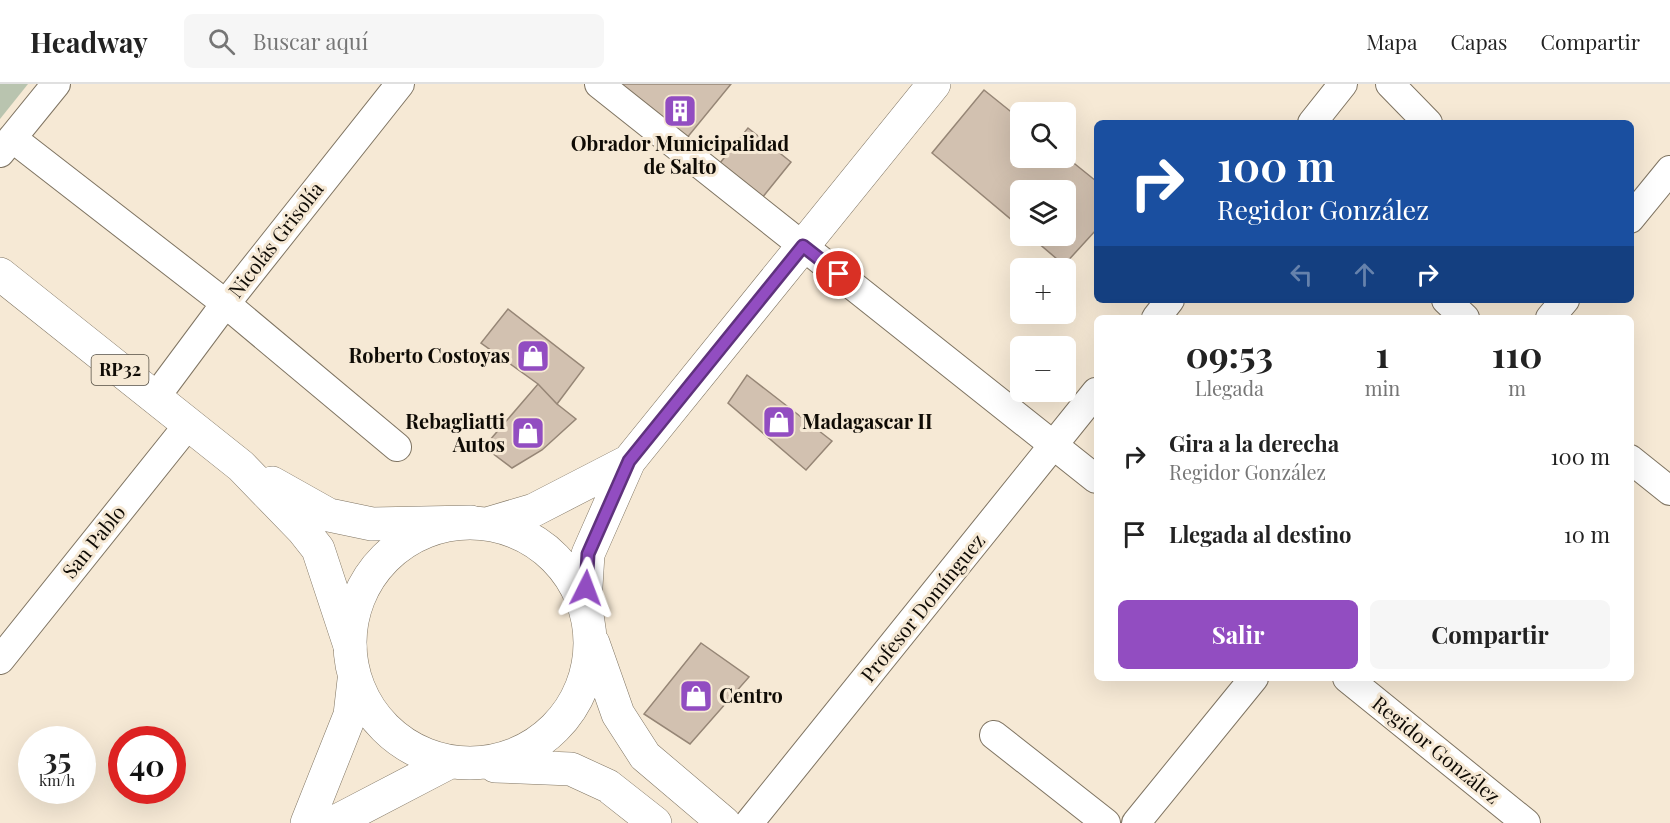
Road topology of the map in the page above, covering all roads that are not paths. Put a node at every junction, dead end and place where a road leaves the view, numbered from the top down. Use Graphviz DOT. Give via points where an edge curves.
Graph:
graph roads {
  1 [pos="56,84"];
  2 [pos="400,84"];
  3 [pos="599,84"];
  4 [pos="933,84"];
  5 [pos="1343,84"];
  6 [pos="1390,84"];
  7 [pos="1314,120"];
  8 [pos="1425,120"];
  9 [pos="6,146"];
  10 [pos="1670,170"];
  11 [pos="1634,214"];
  12 [pos="803,246"];
  13 [pos="0,274"];
  14 [pos="1168,303"];
  15 [pos="1449,303"];
  16 [pos="1562,303"];
  17 [pos="226,304"];
  18 [pos="1158,315"];
  19 [pos="1462,315"];
  20 [pos="1552,315"];
  21 [pos="1094,395"];
  22 [pos="155,398"];
  23 [pos="188,425"];
  24 [pos="1054,445"];
  25 [pos="397,447"];
  26 [pos="629,461"];
  27 [pos="1634,462"];
  28 [pos="241,466"];
  29 [pos="1094,477"];
  30 [pos="1670,491"];
  31 [pos="480,522"];
  32 [pos="585,605"];
  33 [pos="591,639"];
  34 [pos="350,646"];
  35 [pos="0,660"];
  36 [pos="354,680"];
  37 [pos="1252,681"];
  38 [pos="1351,681"];
  39 [pos="994,735"];
  40 [pos="456,764"];
  41 [pos="307,823"];
  42 [pos="333,823"];
  43 [pos="655,823"];
  44 [pos="724,823"];
  45 [pos="749,823"];
  46 [pos="1106,823"];
  47 [pos="1136,823"];
  48 [pos="1526,823"];
  1 -- 9 [label="street"];
  2 -- 17 [label="street, Nicolás Grisolía"];
  3 -- 12 [label="street"];
  4 -- 12 [label="street"];
  5 -- 7 [label="street"];
  6 -- 8 [label="street"];
  9 -- 17 [label="street"];
  10 -- 11 [label="street"];
  12 -- 24 [label="street"];
  12 -- 26 [label="street"];
  13 -- 22 [label="street, RP32"];
  14 -- 18 [label="street"];
  15 -- 19 [label="street"];
  16 -- 20 [label="street"];
  17 -- 22 [label="street, Nicolás Grisolía"];
  17 -- 25 [label="street"];
  21 -- 24 [label="street, Profesor Domínguez"];
  22 -- 23 [label="street, RP32"];
  23 -- 28 [label="street, RP32"];
  23 -- 35 [label="street, San Pablo"];
  24 -- 29 [label="street"];
  24 -- 45 [label="street, Profesor Domínguez"];
  26 -- 31 [label="street" via="534,510"];
  26 -- 32 [label="street" via="588,554"];
  27 -- 30 [label="street"];
  28 -- 31 [label="street, RP32" via="328,515 372,524"];
  28 -- 34 [label="street, RP32" via="318,549"];
  31 -- 32 [label="street, RP32" via="521,533 549,550 571,575"];
  31 -- 34 [label="street, RP32" via="434,527 400,545 372,572 355,606"];
  32 -- 33 [label="street, RP32"];
  33 -- 40 [label="street, RP32" via="586,679 568,714 541,742 506,759"];
  33 -- 44 [label="street, RP32" via="618,714 645,756"];
  34 -- 36 [label="street, RP32"];
  36 -- 40 [label="street, RP32" via="373,715 398,741"];
  36 -- 41 [label="street" via="350,715"];
  37 -- 47 [label="street"];
  38 -- 48 [label="street, Regidor González"];
  39 -- 46 [label="street"];
  40 -- 42 [label="street"];
  40 -- 43 [label="street, RP32" via="571,769 608,786"];
}
